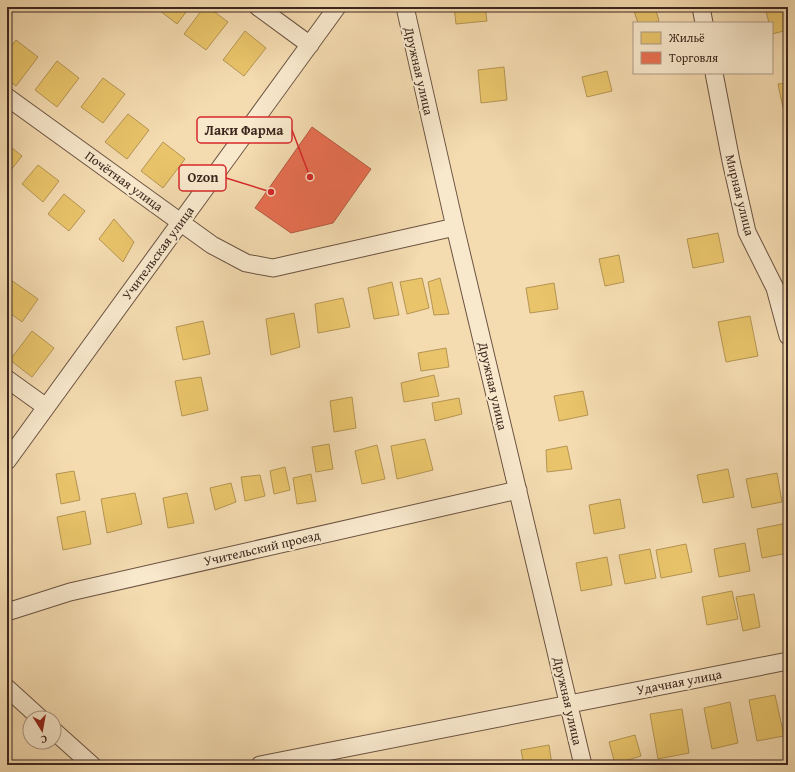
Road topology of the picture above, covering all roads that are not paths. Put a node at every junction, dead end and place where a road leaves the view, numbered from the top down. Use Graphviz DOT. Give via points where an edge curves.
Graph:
graph roads {
  1 [pos="258,7"];
  2 [pos="337,7"];
  3 [pos="405,7"];
  4 [pos="701,7"];
  5 [pos="704,22"];
  6 [pos="310,45"];
  7 [pos="714,74"];
  8 [pos="7,97"];
  9 [pos="180,222"];
  10 [pos="455,227"];
  11 [pos="788,336"];
  12 [pos="7,379"];
  13 [pos="46,407"];
  14 [pos="7,461"];
  15 [pos="518,490"];
  16 [pos="7,612"];
  17 [pos="788,661"];
  18 [pos="7,688"];
  19 [pos="569,703"];
  20 [pos="31,710"];
  21 [pos="62,738"];
  22 [pos="92,765"];
  23 [pos="260,765"];
  24 [pos="583,765"];
  1 -- 6 [label="street"];
  2 -- 6 [label="street, Учительская улица"];
  3 -- 10 [label="street, Дружная улица"];
  4 -- 5 [label="street"];
  6 -- 9 [label="street, Учительская улица"];
  7 -- 11 [label="street, Мирная улица" via="747,232 775,288"];
  8 -- 9 [label="street, Почётная улица"];
  9 -- 10 [label="street, Почётная улица" via="212,245 246,263 273,268"];
  9 -- 13 [label="street, Учительская улица"];
  10 -- 15 [label="street, Дружная улица"];
  12 -- 13 [label="street"];
  13 -- 14 [label="street, Учительская улица"];
  15 -- 16 [label="street, Учительский проезд" via="70,592"];
  15 -- 19 [label="street, Дружная улица"];
  17 -- 19 [label="street, Удачная улица"];
  18 -- 20 [label="street"];
  19 -- 23 [label="street, Удачная улица"];
  19 -- 24 [label="street, Дружная улица"];
  21 -- 22 [label="street"];
}
